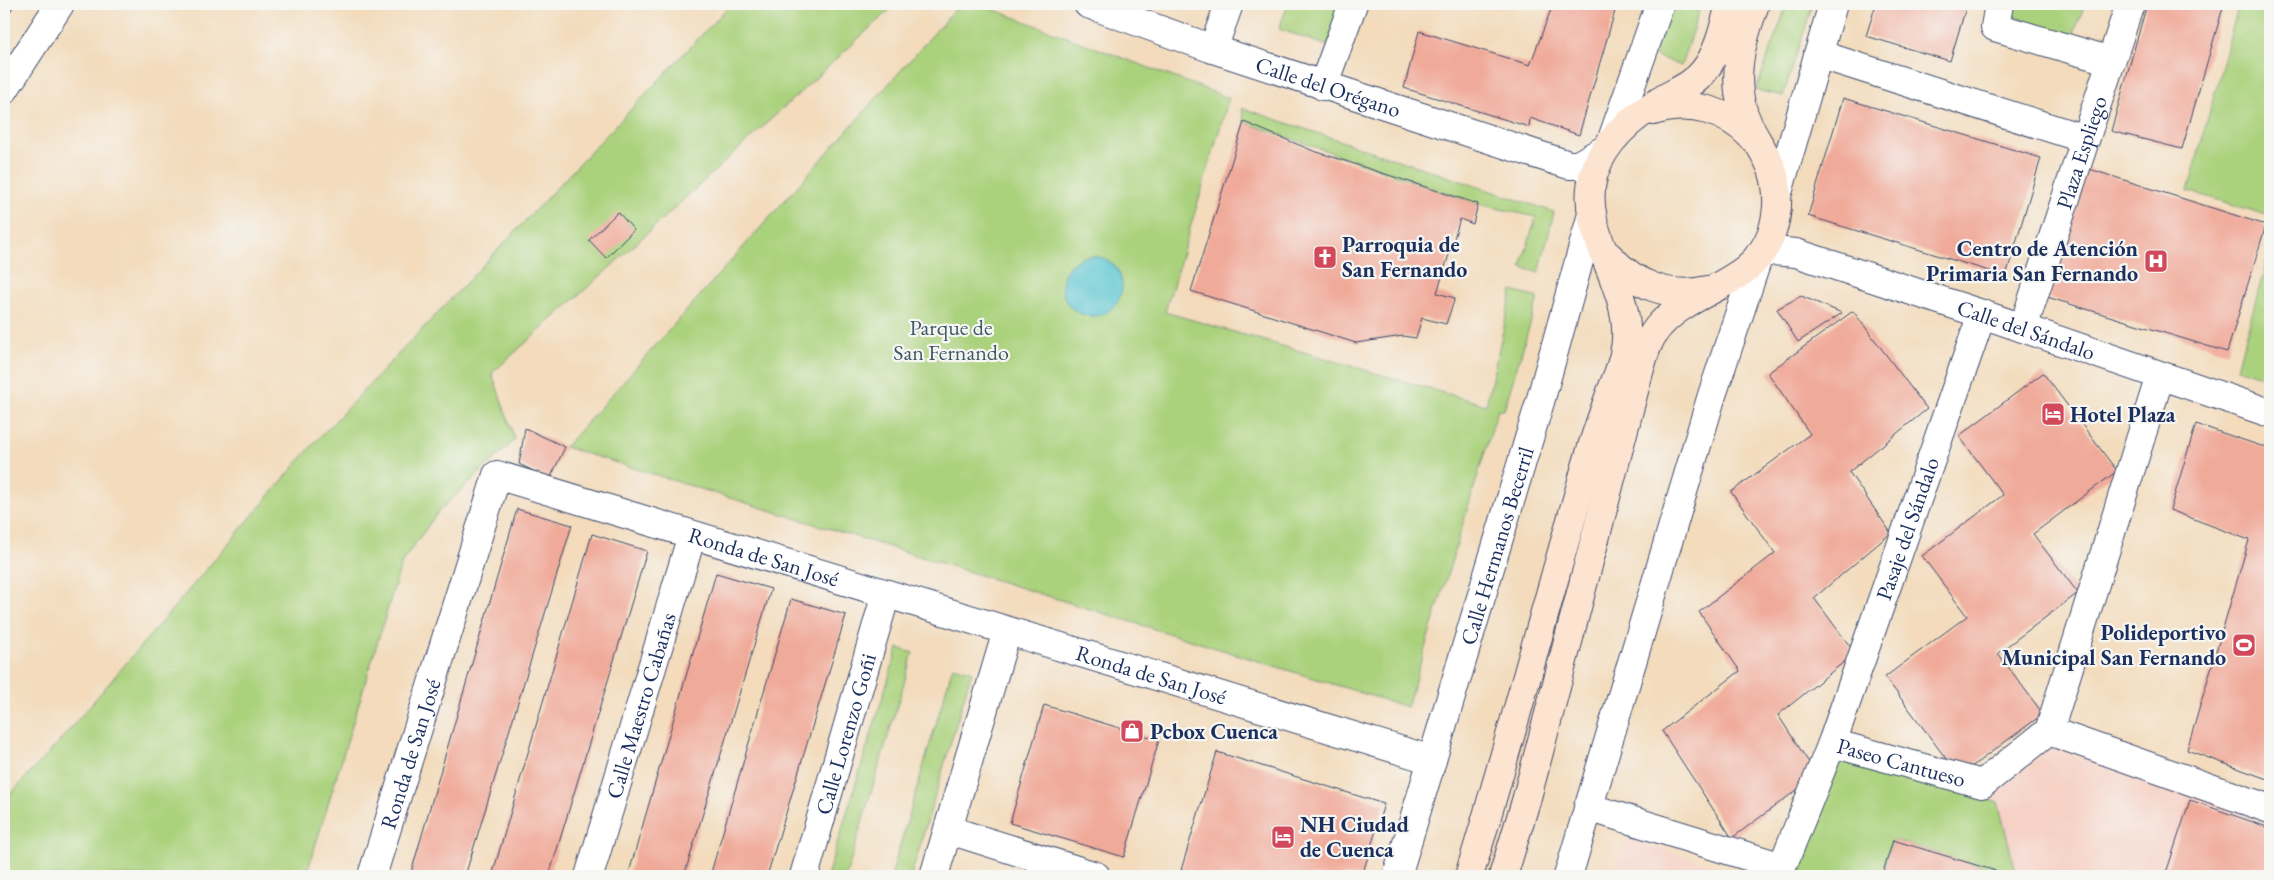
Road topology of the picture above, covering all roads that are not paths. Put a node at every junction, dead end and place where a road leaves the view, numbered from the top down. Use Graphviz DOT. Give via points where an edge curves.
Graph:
graph roads {
  1 [pos="60,4"];
  2 [pos="1088,4"];
  3 [pos="1229,4"];
  4 [pos="1353,4"];
  5 [pos="1660,4"];
  6 [pos="1730,4"];
  7 [pos="1755,4"];
  8 [pos="1833,4"];
  9 [pos="1999,4"];
  10 [pos="2130,4"];
  11 [pos="1213,49"];
  12 [pos="1818,54"];
  13 [pos="2111,61"];
  14 [pos="1323,86"];
  15 [pos="4,90"];
  16 [pos="1636,119"];
  17 [pos="2085,139"];
  18 [pos="1757,142"];
  19 [pos="1608,145"];
  20 [pos="1568,165"];
  21 [pos="1777,203"];
  22 [pos="1591,208"];
  23 [pos="1601,242"];
  24 [pos="1759,255"];
  25 [pos="1814,260"];
  26 [pos="1713,289"];
  27 [pos="1982,314"];
  28 [pos="2024,328"];
  29 [pos="2160,376"];
  30 [pos="2270,413"];
  31 [pos="692,535"];
  32 [pos="886,594"];
  33 [pos="1007,631"];
  34 [pos="2049,731"];
  35 [pos="1832,743"];
  36 [pos="1432,760"];
  37 [pos="1588,807"];
  38 [pos="2270,808"];
  39 [pos="949,830"];
  40 [pos="372,876"];
  41 [pos="589,876"];
  42 [pos="804,876"];
  43 [pos="934,876"];
  44 [pos="1096,876"];
  45 [pos="1397,876"];
  46 [pos="1469,876"];
  47 [pos="1503,876"];
  48 [pos="1568,876"];
  1 -- 15 [label="street"];
  2 -- 11 [label="street, Calle del Orégano"];
  3 -- 11 [label="street"];
  4 -- 14 [label="street"];
  5 -- 19 [label="street, Calle Hermanos Becerril"];
  6 -- 16 [label="main road, Calle Hermanos Becerril" via="1712,59 1704,71 1694,82"];
  7 -- 18 [label="main road, Calle Hermanos Becerril" via="1742,42 1738,84 1742,109"];
  8 -- 12 [label="street, Calle Hermanos Becerril"];
  9 -- 13 [label="street" via="1995,27"];
  10 -- 13 [label="street, Plaza Espliego"];
  11 -- 14 [label="street, Calle del Orégano"];
  12 -- 17 [label="street"];
  12 -- 21 [label="street, Calle Hermanos Becerril"];
  13 -- 17 [label="street, Plaza Espliego"];
  14 -- 20 [label="street, Calle del Orégano"];
  16 -- 18 [label="main road, Calle Hermanos Becerril" via="1665,108 1696,107 1734,121"];
  16 -- 19 [label="main road, Calle Hermanos Becerril"];
  17 -- 28 [label="street, Plaza Espliego"];
  18 -- 21 [label="main road, Calle Hermanos Becerril" via="1772,168"];
  19 -- 20 [label="street" via="1578,165"];
  19 -- 22 [label="main road, Calle Hermanos Becerril" via="1594,175"];
  20 -- 22 [label="street"];
  21 -- 24 [label="main road, Calle Hermanos Becerril" via="1771,234"];
  21 -- 25 [label="street, Calle del Sándalo" via="1782,226 1792,241"];
  22 -- 23 [label="main road, Calle Hermanos Becerril"];
  22 -- 36 [label="street, Calle Hermanos Becerril" via="1540,402"];
  23 -- 26 [label="main road, Calle Hermanos Becerril" via="1618,266 1655,289 1684,293"];
  23 -- 46 [label="main road, Calle Hermanos Becerril" via="1618,286 1628,328 1624,355 1579,490"];
  24 -- 25 [label="street" via="1783,250"];
  24 -- 26 [label="main road, Calle Hermanos Becerril" via="1743,272"];
  24 -- 37 [label="street, Calle Hermanos Becerril" via="1712,395"];
  25 -- 27 [label="street, Calle del Sándalo"];
  26 -- 47 [label="main road, Calle Hermanos Becerril" via="1686,303 1652,334"];
  27 -- 28 [label="street, Calle del Sándalo"];
  27 -- 35 [label="street, Pasaje del Sándalo"];
  28 -- 29 [label="street, Calle del Sándalo"];
  29 -- 30 [label="street, Calle del Sándalo"];
  29 -- 34 [label="street"];
  31 -- 32 [label="street, Ronda de San José"];
  31 -- 40 [label="street, Ronda de San José" via="497,475"];
  31 -- 41 [label="street, Calle Maestro Cabañas"];
  32 -- 33 [label="street, Ronda de San José"];
  32 -- 42 [label="street, Calle Lorenzo Goñi"];
  33 -- 36 [label="street, Ronda de San José"];
  33 -- 39 [label="street"];
  34 -- 35 [label="street, Paseo Cantueso" via="1982,784"];
  34 -- 38 [label="street"];
  35 -- 37 [label="street, Paseo Cantueso" via="1782,867"];
  36 -- 45 [label="street, Calle Hermanos Becerril"];
  37 -- 48 [label="street, Calle Hermanos Becerril"];
  39 -- 43 [label="street"];
  39 -- 44 [label="street"];
}
